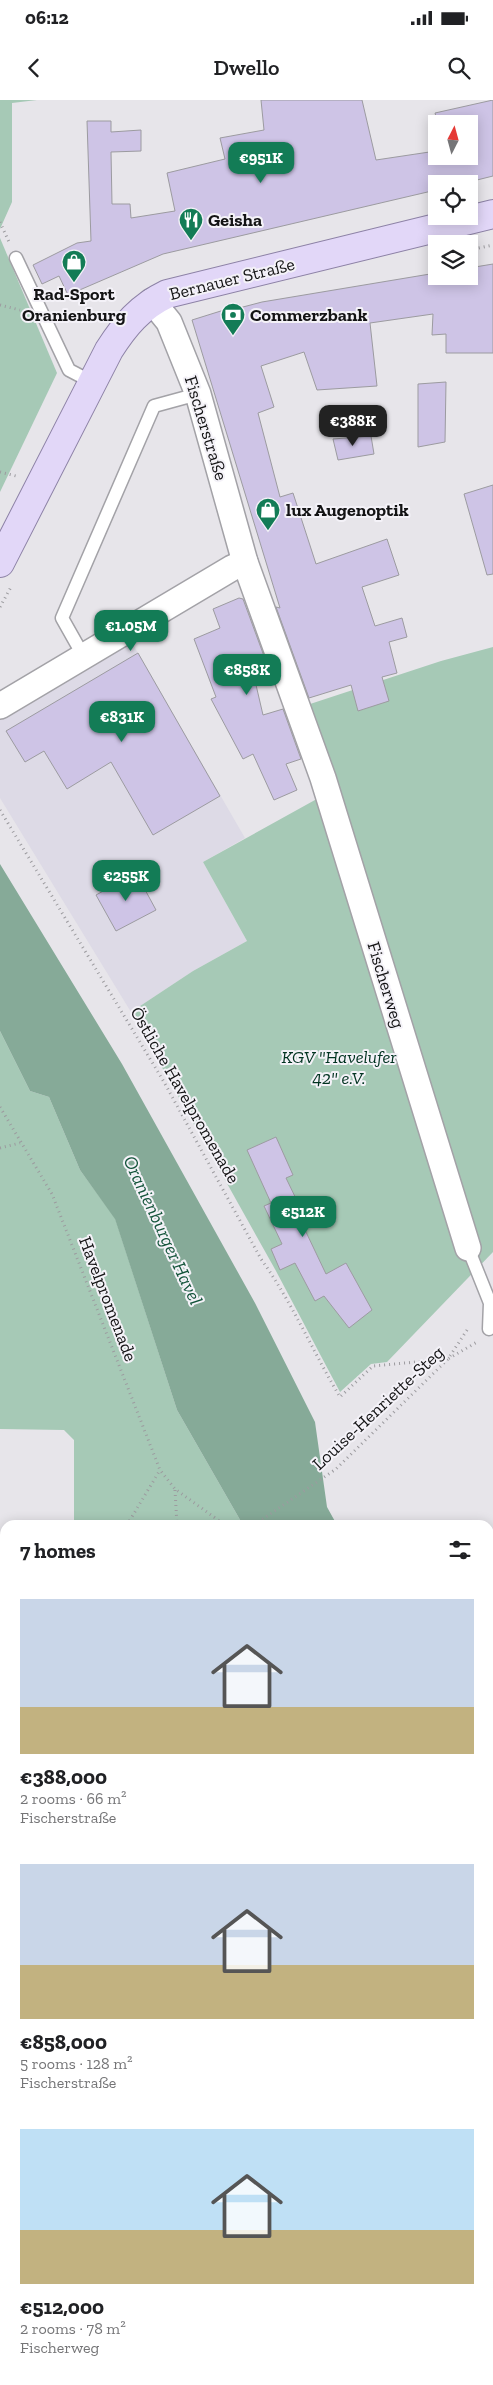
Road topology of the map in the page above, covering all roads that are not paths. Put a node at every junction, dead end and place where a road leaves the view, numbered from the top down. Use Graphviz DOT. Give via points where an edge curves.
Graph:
graph roads {
  1 [pos="493,214"];
  2 [pos="16,258"];
  3 [pos="152,301"];
  4 [pos="92,382"];
  5 [pos="198,394"];
  6 [pos="245,562"];
  7 [pos="0,563"];
  8 [pos="84,658"];
  9 [pos="0,706"];
  10 [pos="323,778"];
  11 [pos="468,1248"];
  12 [pos="489,1329"];
  1 -- 3 [label="main road, Bernauer Straße" via="167,294"];
  2 -- 4 [label="lane" via="69,370"];
  3 -- 4 [label="main road, Bernauer Straße" via="122,329"];
  3 -- 5 [label="street, Fischerstraße" via="169,322"];
  4 -- 7 [label="main road, Bernauer Straße"];
  5 -- 6 [label="street, Fischerstraße"];
  5 -- 8 [label="lane" via="154,406 62,618"];
  6 -- 8 [label="street"];
  6 -- 10 [label="street, Fischerstraße"];
  8 -- 9 [label="street"];
  10 -- 11 [label="street, Fischerweg"];
  11 -- 12 [label="lane" via="490,1303"];
}
